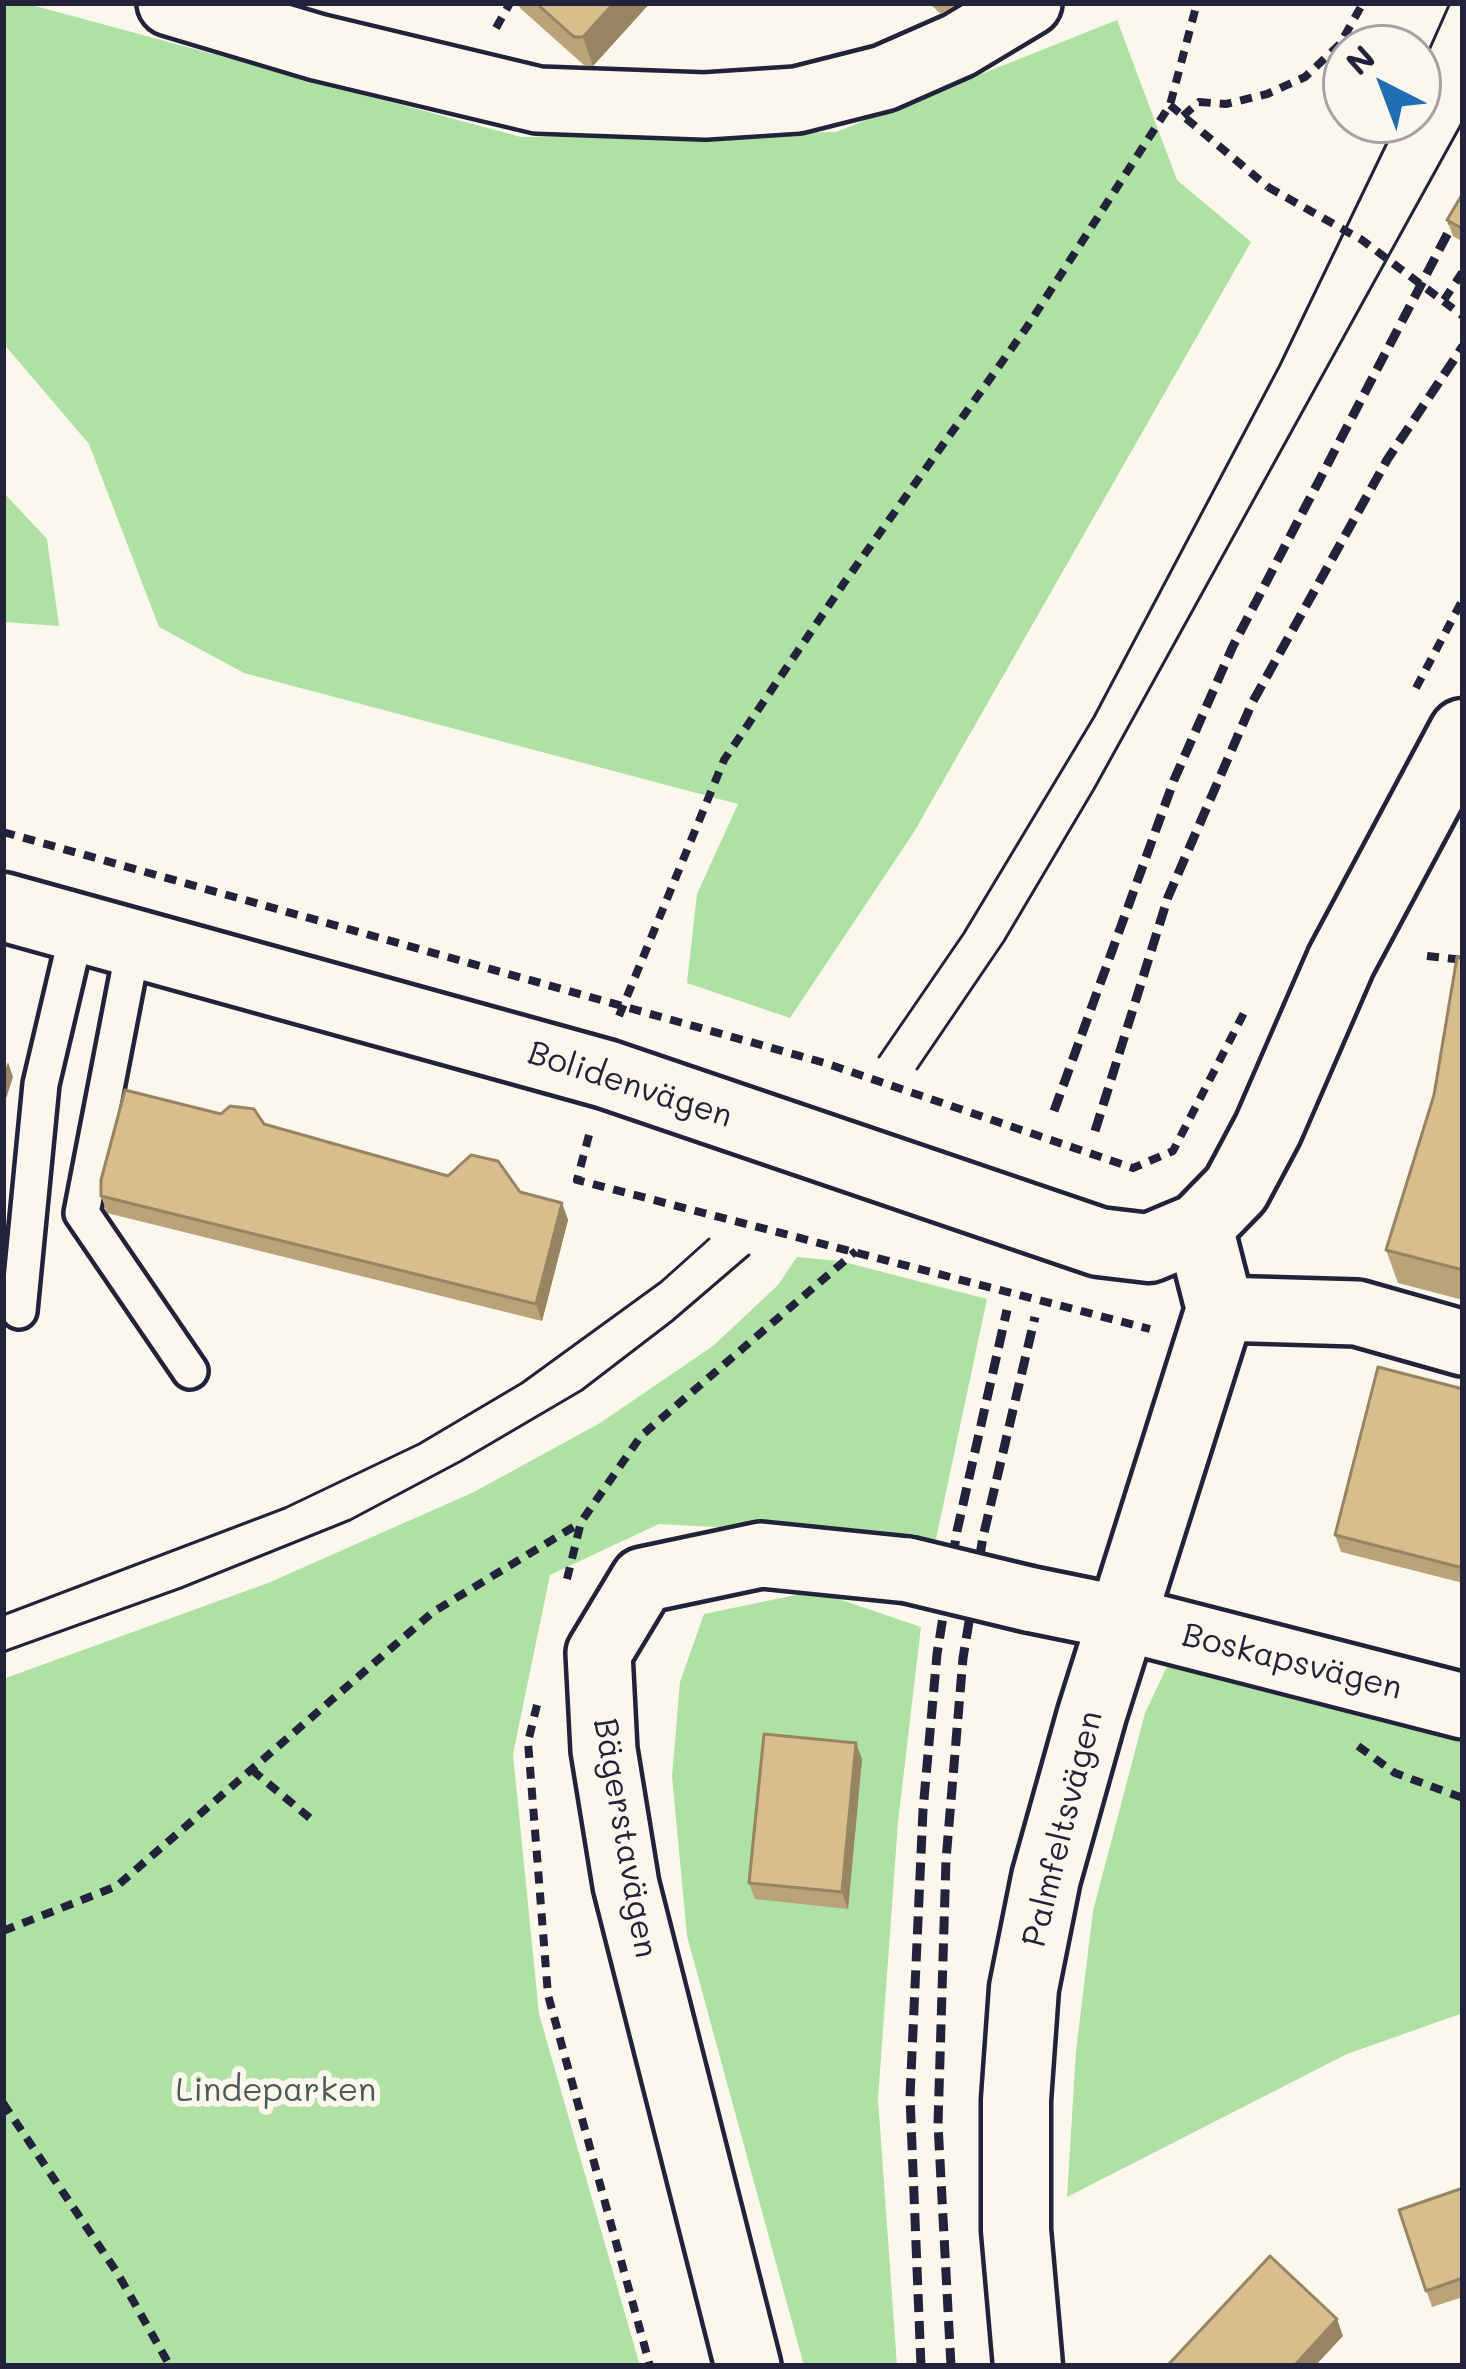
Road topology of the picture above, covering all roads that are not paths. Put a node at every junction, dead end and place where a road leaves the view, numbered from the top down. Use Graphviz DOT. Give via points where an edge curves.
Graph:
graph roads {
  1 [pos="170,3"];
  2 [pos="1029,3"];
  3 [pos="1463,733"];
  4 [pos="3,907"];
  5 [pos="106,935"];
  6 [pos="1217,1208"];
  7 [pos="19,1311"];
  8 [pos="1214,1327"];
  9 [pos="1463,1343"];
  10 [pos="190,1371"];
  11 [pos="1121,1618"];
  12 [pos="1463,1706"];
  13 [pos="748,2366"];
  14 [pos="1028,2366"];
  1 -- 2 [label="street" via="538,100 705,106 797,100 884,78"];
  3 -- 6 [label="main road" via="1341,962 1268,1129"];
  4 -- 5 [label="main road, Bolidenvägen"];
  5 -- 6 [label="main road, Bolidenvägen" via="606,1074 1099,1242 1149,1248"];
  5 -- 7 [label="lane" via="41,1084"];
  5 -- 10 [label="lane" via="82,1213"];
  6 -- 8 [label="main road"];
  8 -- 9 [label="street" via="1357,1313"];
  8 -- 11 [label="main road, Palmfeltsvägen"];
  11 -- 12 [label="street, Boskapsvägen"];
  11 -- 13 [label="street, Bägerstavägen, bridge" via="908,1570 761,1555 644,1580 599,1653 604,1750 626,1885"];
  11 -- 14 [label="main road, Palmfeltsvägen" via="1046,1878 1024,1988 1016,2208"];
}
